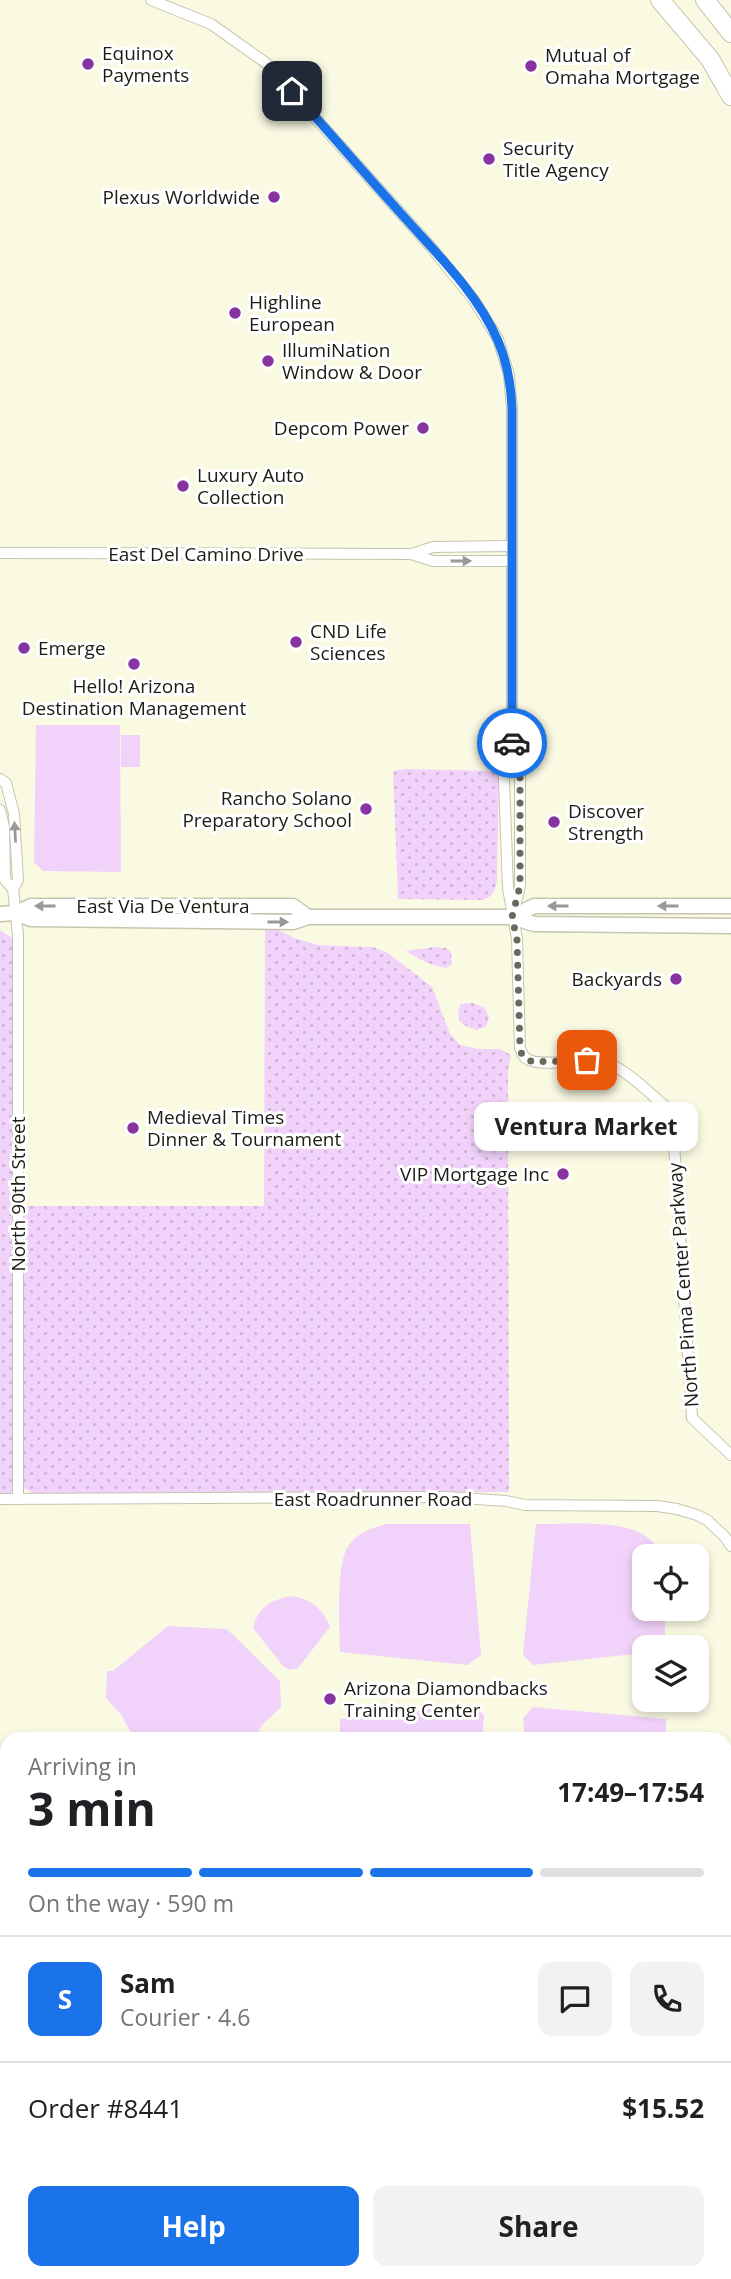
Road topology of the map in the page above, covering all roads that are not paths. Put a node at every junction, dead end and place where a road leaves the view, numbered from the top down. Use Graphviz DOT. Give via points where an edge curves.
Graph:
graph roads {
  1 [pos="151,0"];
  2 [pos="660,0"];
  3 [pos="705,0"];
  4 [pos="731,33"];
  5 [pos="731,96"];
  6 [pos="0,553"];
  7 [pos="512,553"];
  8 [pos="512,743"];
  9 [pos="0,779"];
  10 [pos="0,810"];
  11 [pos="13,889"];
  12 [pos="731,906"];
  13 [pos="16,913"];
  14 [pos="0,914"];
  15 [pos="512,917"];
  16 [pos="731,926"];
  17 [pos="731,1455"];
  18 [pos="0,1499"];
  19 [pos="18,1499"];
  20 [pos="731,1546"];
  1 -- 7 [label="street, North Pima Center Parkway" via="211,24 266,63 480,308 498,339 511,391"];
  2 -- 5 [label="highway" via="710,59"];
  3 -- 4 [label="highway"];
  6 -- 7 [label="street, East Del Camino Drive" via="411,554 433,561"];
  7 -- 8 [label="street, North Pima Center Parkway"];
  8 -- 15 [label="street, North Pima Center Parkway" via="503,754"];
  8 -- 15 [label="street, North Pima Center Parkway" via="520,752 520,886"];
  11 -- 9 [label="street, North 90th Street, one-way" via="18,880 14,814 6,783"];
  10 -- 11 [label="street, North 90th Street" via="5,880"];
  11 -- 13 [label="street, North 90th Street"];
  12 -- 15 [label="main road, East Via De Ventura, one-way" via="534,906"];
  13 -- 14 [label="main road, East Via De Ventura"];
  13 -- 15 [label="main road, East Via De Ventura" via="31,919 146,922"];
  13 -- 19 [label="street, North 90th Street"];
  15 -- 16 [label="main road, East Via De Ventura" via="534,925"];
  15 -- 17 [label="street, North Pima Center Parkway" via="522,1055 532,1062 603,1062 617,1068 672,1114 692,1418"];
  18 -- 19 [label="street, East Roadrunner Road"];
  19 -- 20 [label="street, East Roadrunner Road" via="447,1497 525,1505 657,1506 697,1515"];
}
